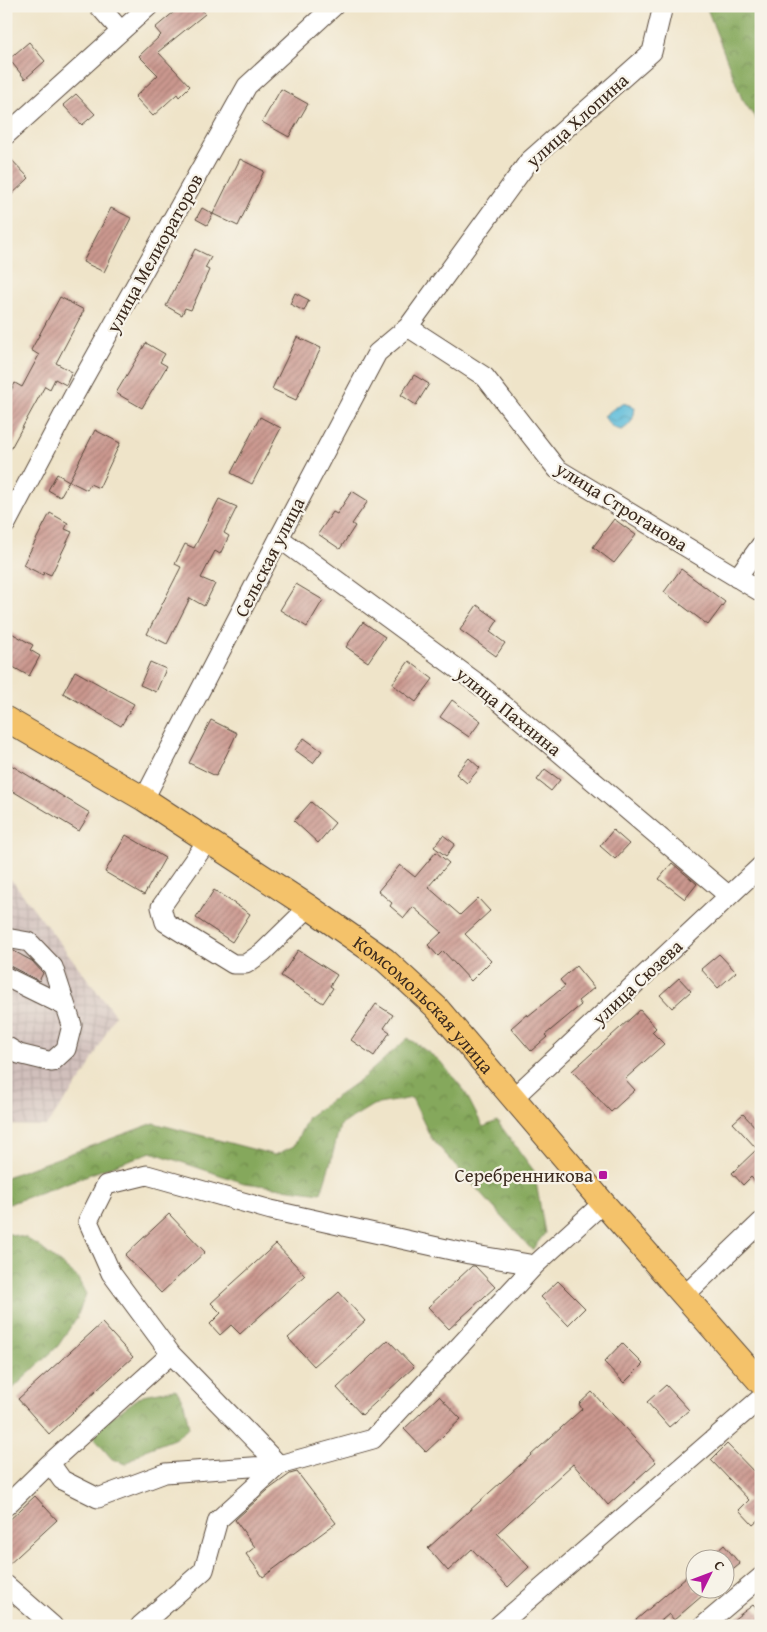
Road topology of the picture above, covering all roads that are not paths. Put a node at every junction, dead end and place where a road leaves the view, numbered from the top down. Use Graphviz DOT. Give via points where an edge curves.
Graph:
graph roads {
  1 [pos="99,6"];
  2 [pos="149,6"];
  3 [pos="334,6"];
  4 [pos="663,6"];
  5 [pos="121,31"];
  6 [pos="6,135"];
  7 [pos="408,327"];
  8 [pos="6,524"];
  9 [pos="279,538"];
  10 [pos="761,545"];
  11 [pos="737,578"];
  12 [pos="761,592"];
  13 [pos="7,720"];
  14 [pos="144,799"];
  15 [pos="208,840"];
  16 [pos="761,866"];
  17 [pos="729,896"];
  18 [pos="309,907"];
  19 [pos="6,938"];
  20 [pos="6,977"];
  21 [pos="65,1006"];
  22 [pos="6,1046"];
  23 [pos="513,1098"];
  24 [pos="603,1203"];
  25 [pos="761,1222"];
  26 [pos="535,1265"];
  27 [pos="685,1295"];
  28 [pos="171,1354"];
  29 [pos="761,1383"];
  30 [pos="761,1398"];
  31 [pos="50,1463"];
  32 [pos="279,1466"];
  33 [pos="6,1506"];
  34 [pos="761,1577"];
  35 [pos="6,1585"];
  36 [pos="709,1624"];
  37 [pos="53,1626"];
  38 [pos="140,1626"];
  39 [pos="498,1626"];
  1 -- 5 [label="street"];
  2 -- 5 [label="street"];
  3 -- 8 [label="street, улица Мелиораторов" via="247,86 73,397"];
  4 -- 7 [label="street, улица Хлопина" via="652,52 529,161"];
  5 -- 6 [label="street"];
  7 -- 9 [label="street, Сельская улица" via="377,353"];
  7 -- 11 [label="street, улица Строганова" via="485,377 557,468"];
  9 -- 14 [label="street, Сельская улица"];
  9 -- 17 [label="street, улица Пахнина" via="481,686"];
  10 -- 11 [label="street"];
  11 -- 12 [label="street, улица Строганова"];
  13 -- 14 [label="main road, Комсомольская улица"];
  14 -- 15 [label="main road, Комсомольская улица"];
  15 -- 18 [label="main road, Комсомольская улица"];
  15 -- 18 [label="street" via="161,907 165,922 233,964 246,964 264,952"];
  16 -- 17 [label="street, улица Сюзева"];
  17 -- 23 [label="street, улица Сюзева"];
  18 -- 23 [label="main road, Комсомольская улица" via="385,960 411,984 436,1008"];
  19 -- 21 [label="street" via="29,942 53,967"];
  20 -- 21 [label="street"];
  21 -- 22 [label="street" via="72,1025 66,1048 52,1062 19,1054"];
  23 -- 24 [label="main road, Комсомольская улица"];
  24 -- 26 [label="street"];
  24 -- 27 [label="main road, Комсомольская улица"];
  25 -- 27 [label="street"];
  26 -- 28 [label="street" via="469,1254 271,1210 147,1175 106,1185 88,1221 111,1273"];
  26 -- 32 [label="street" via="373,1439"];
  27 -- 29 [label="main road, Комсомольская улица"];
  28 -- 31 [label="street"];
  28 -- 32 [label="street"];
  30 -- 39 [label="street"];
  31 -- 32 [label="street" via="62,1480 98,1498 165,1473"];
  31 -- 33 [label="street"];
  32 -- 38 [label="street" via="218,1520 204,1570"];
  34 -- 36 [label="street"];
  35 -- 37 [label="street"];
}
